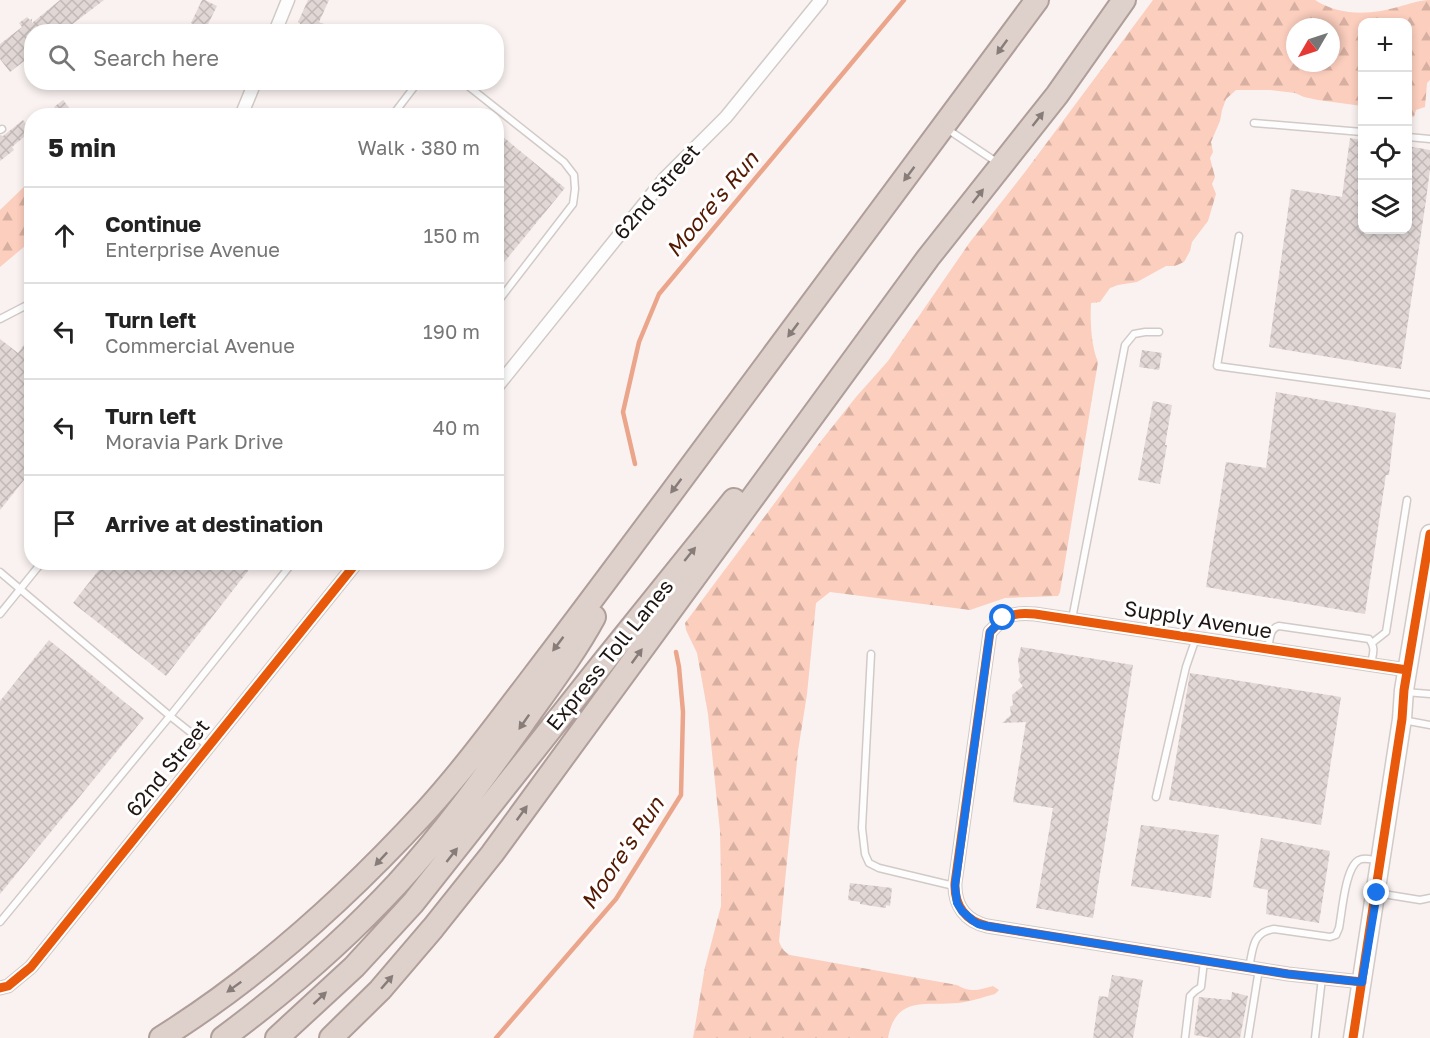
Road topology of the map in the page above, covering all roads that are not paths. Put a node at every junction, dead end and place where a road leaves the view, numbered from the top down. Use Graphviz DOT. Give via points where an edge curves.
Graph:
graph roads {
  1 [pos="288,0"];
  2 [pos="821,0"];
  3 [pos="1036,0"];
  4 [pos="1124,0"];
  5 [pos="278,24"];
  6 [pos="252,90"];
  7 [pos="412,90"];
  8 [pos="473,90"];
  9 [pos="244,108"];
  10 [pos="398,108"];
  11 [pos="496,108"];
  12 [pos="504,114"];
  13 [pos="1254,123"];
  14 [pos="944,127"];
  15 [pos="1358,132"];
  16 [pos="1412,137"];
  17 [pos="1430,139"];
  18 [pos="1001,165"];
  19 [pos="1239,236"];
  20 [pos="928,258"];
  21 [pos="504,294"];
  22 [pos="24,306"];
  23 [pos="0,319"];
  24 [pos="1159,332"];
  25 [pos="504,378"];
  26 [pos="1430,395"];
  27 [pos="1407,500"];
  28 [pos="1429,543"];
  29 [pos="631,547"];
  30 [pos="36,570"];
  31 [pos="287,570"];
  32 [pos="351,570"];
  33 [pos="0,572"];
  34 [pos="21,589"];
  35 [pos="0,614"];
  36 [pos="1072,620"];
  37 [pos="1196,638"];
  38 [pos="1372,643"];
  39 [pos="1268,649"];
  40 [pos="871,654"];
  41 [pos="1371,665"];
  42 [pos="1407,670"];
  43 [pos="1404,692"];
  44 [pos="1430,694"];
  45 [pos="170,716"];
  46 [pos="1402,719"];
  47 [pos="1430,725"];
  48 [pos="209,747"];
  49 [pos="1155,797"];
  50 [pos="1381,861"];
  51 [pos="955,886"];
  52 [pos="1377,893"];
  53 [pos="1430,898"];
  54 [pos="0,922"];
  55 [pos="1204,961"];
  56 [pos="1254,968"];
  57 [pos="1323,978"];
  58 [pos="1362,982"];
  59 [pos="0,988"];
  60 [pos="161,1038"];
  61 [pos="223,1038"];
  62 [pos="277,1038"];
  63 [pos="331,1038"];
  64 [pos="1185,1038"];
  65 [pos="1248,1038"];
  66 [pos="1315,1038"];
  67 [pos="1353,1038"];
  1 -- 5 [label="street"];
  2 -- 25 [label="street, 62nd Street" via="726,117 665,178"];
  3 -- 14 [label="highway, one-way"];
  18 -- 4 [label="highway, one-way" via="1057,95"];
  6 -- 9 [label="street"];
  7 -- 10 [label="lane"];
  8 -- 11 [label="lane"];
  12 -- 21 [label="lane" via="564,162 576,182 573,204"];
  13 -- 15 [label="lane"];
  14 -- 18 [label="lane"];
  14 -- 29 [label="highway, one-way"];
  16 -- 17 [label="lane"];
  20 -- 18 [label="highway, one-way"];
  19 -- 26 [label="lane" via="1217,366"];
  62 -- 20 [label="highway, Express Toll Lanes, one-way" via="354,967 413,903"];
  63 -- 20 [label="highway, one-way" via="380,990 492,854"];
  22 -- 23 [label="lane"];
  24 -- 36 [label="lane" via="1134,334 1125,345"];
  27 -- 38 [label="lane" via="1386,632"];
  28 -- 42 [label="main road"];
  29 -- 60 [label="highway, one-way" via="461,770 376,865 241,982"];
  29 -- 61 [label="highway, Express Toll Lanes, one-way" via="573,651 431,846 334,947"];
  30 -- 34 [label="lane"];
  31 -- 45 [label="lane"];
  32 -- 48 [label="street, 62nd Street"];
  33 -- 34 [label="lane"];
  34 -- 35 [label="lane"];
  34 -- 45 [label="lane"];
  36 -- 37 [label="street, Supply Avenue"];
  36 -- 51 [label="street, Supply Avenue" via="1018,613 1003,618 990,632"];
  37 -- 39 [label="street, Supply Avenue"];
  37 -- 49 [label="lane"];
  38 -- 39 [label="lane" via="1369,639 1279,626 1272,630"];
  38 -- 41 [label="lane"];
  39 -- 41 [label="street, Supply Avenue"];
  40 -- 51 [label="lane" via="862,828 865,854 879,868"];
  41 -- 42 [label="street, Supply Avenue"];
  42 -- 43 [label="main road"];
  43 -- 44 [label="lane"];
  43 -- 46 [label="main road"];
  45 -- 48 [label="lane"];
  45 -- 54 [label="lane"];
  46 -- 47 [label="lane"];
  46 -- 50 [label="main road"];
  48 -- 59 [label="street, 62nd Street" via="31,967"];
  50 -- 52 [label="main road"];
  50 -- 56 [label="lane" via="1363,859 1352,868 1336,934 1330,937 1265,930 1256,936"];
  51 -- 55 [label="street" via="957,903 978,924"];
  52 -- 53 [label="lane"];
  52 -- 58 [label="main road"];
  55 -- 56 [label="street"];
  55 -- 64 [label="lane" via="1201,987 1190,996"];
  56 -- 57 [label="street"];
  56 -- 65 [label="lane"];
  57 -- 58 [label="street"];
  57 -- 66 [label="lane"];
  58 -- 67 [label="main road"];
}
